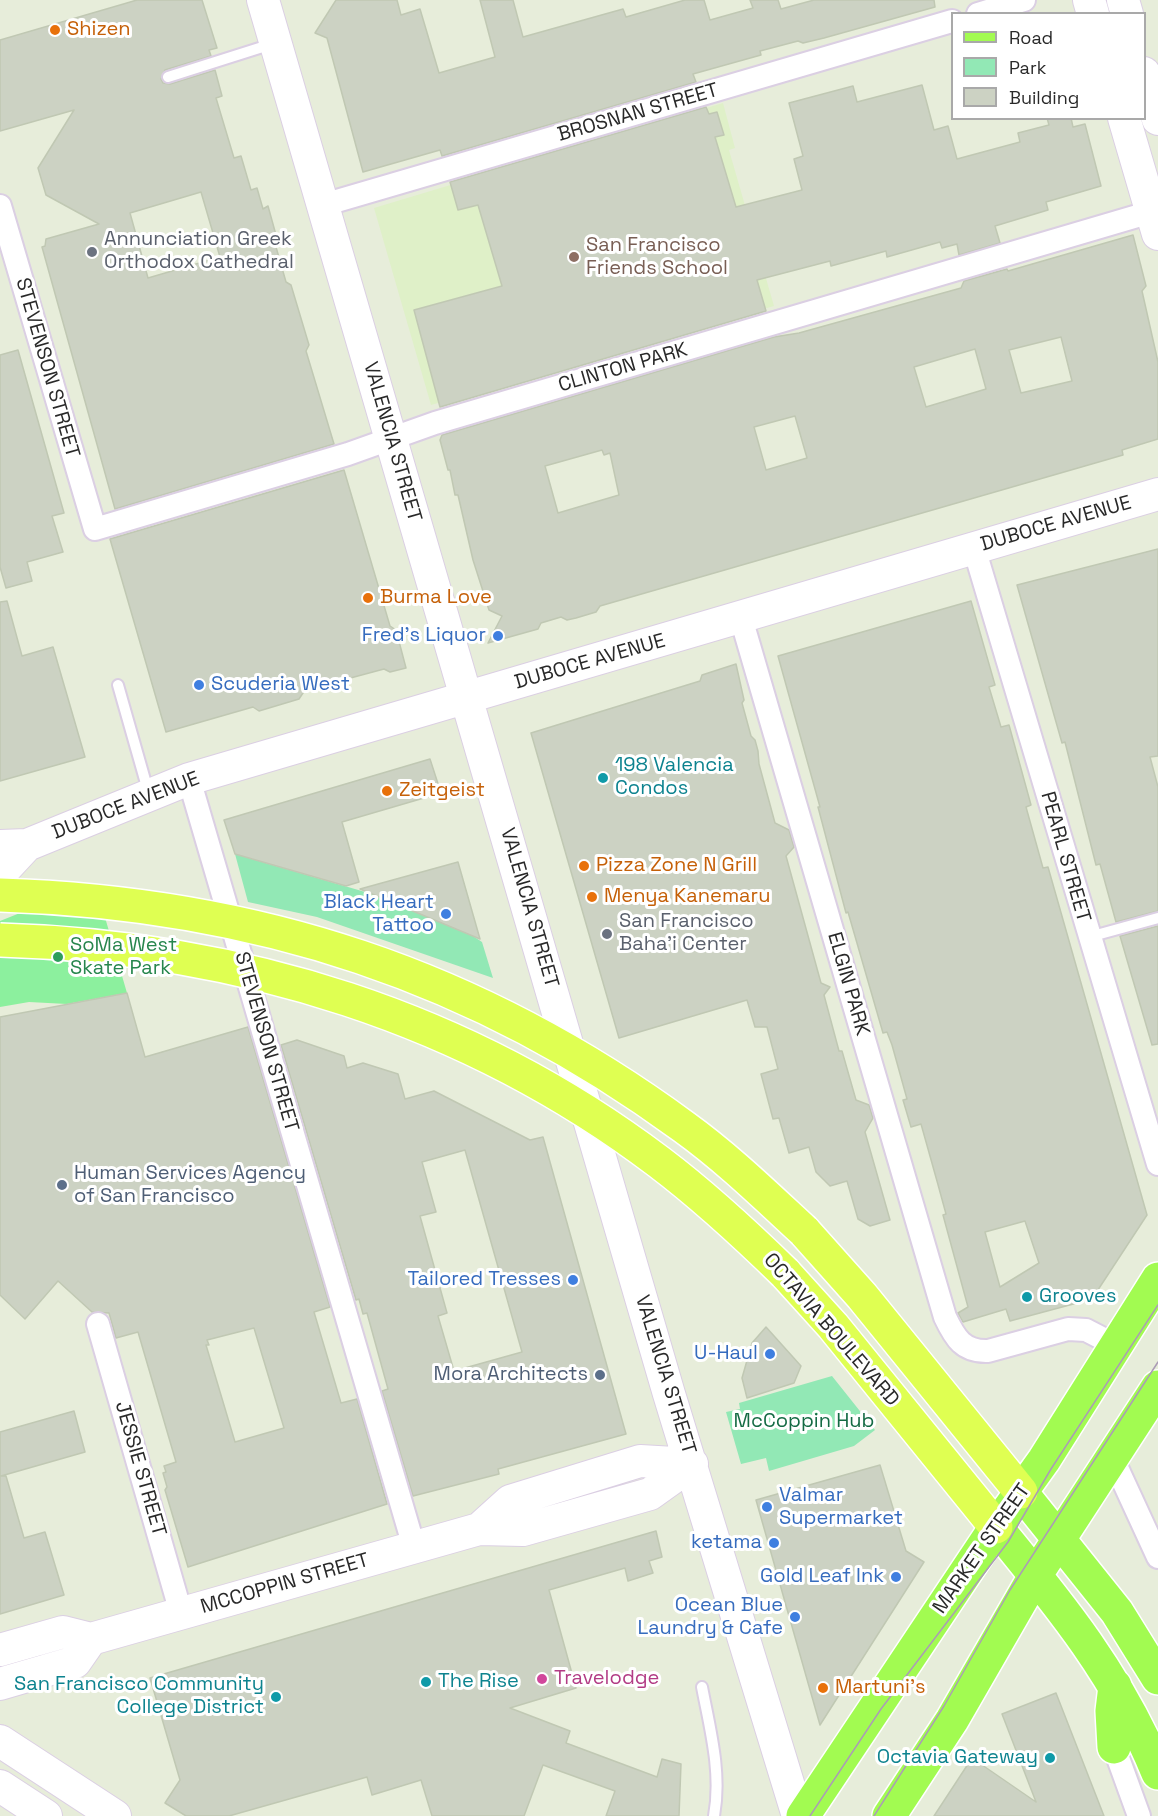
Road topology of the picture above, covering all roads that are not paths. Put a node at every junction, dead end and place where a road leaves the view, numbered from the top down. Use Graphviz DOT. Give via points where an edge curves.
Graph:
graph roads {
  1 [pos="262,0"];
  2 [pos="1024,0"];
  3 [pos="985,12"];
  4 [pos="951,21"];
  5 [pos="275,43"];
  6 [pos="168,76"];
  7 [pos="1146,80"];
  8 [pos="1158,119"];
  9 [pos="1125,120"];
  10 [pos="323,205"];
  11 [pos="0,206"];
  12 [pos="1155,223"];
  13 [pos="391,439"];
  14 [pos="1158,494"];
  15 [pos="95,529"];
  16 [pos="974,548"];
  17 [pos="741,618"];
  18 [pos="118,685"];
  19 [pos="467,699"];
  20 [pos="189,779"];
  21 [pos="150,794"];
  22 [pos="14,845"];
  23 [pos="0,874"];
  24 [pos="0,895"];
  25 [pos="1158,918"];
  26 [pos="1088,937"];
  27 [pos="0,940"];
  28 [pos="1158,1164"];
  29 [pos="1158,1279"];
  30 [pos="98,1324"];
  31 [pos="1115,1345"];
  32 [pos="1158,1387"];
  33 [pos="1112,1457"];
  34 [pos="692,1464"];
  35 [pos="1021,1492"];
  36 [pos="996,1527"];
  37 [pos="1058,1539"];
  38 [pos="414,1547"];
  39 [pos="1158,1557"];
  40 [pos="1035,1576"];
  41 [pos="181,1613"];
  42 [pos="91,1639"];
  43 [pos="0,1650"];
  44 [pos="1158,1678"];
  45 [pos="0,1684"];
  46 [pos="1116,1684"];
  47 [pos="702,1687"];
  48 [pos="0,1741"];
  49 [pos="1114,1747"];
  50 [pos="1158,1773"];
  51 [pos="0,1786"];
  52 [pos="46,1816"];
  53 [pos="115,1816"];
  54 [pos="714,1816"];
  55 [pos="798,1816"];
  56 [pos="803,1816"];
  57 [pos="889,1816"];
  58 [pos="1139,1816"];
  1 -- 5 [label="street, VALENCIA STREET"];
  2 -- 3 [label="street"];
  4 -- 10 [label="street, BROSNAN STREET"];
  5 -- 6 [label="lane"];
  5 -- 10 [label="street, VALENCIA STREET"];
  7 -- 8 [label="street"];
  9 -- 12 [label="street"];
  10 -- 13 [label="street, VALENCIA STREET"];
  11 -- 15 [label="street, STEVENSON STREET"];
  12 -- 13 [label="street, CLINTON PARK" via="435,423"];
  13 -- 15 [label="street, CLINTON PARK"];
  13 -- 19 [label="street, VALENCIA STREET"];
  14 -- 16 [label="street, DUBOCE AVENUE"];
  16 -- 17 [label="street, DUBOCE AVENUE"];
  16 -- 26 [label="street, PEARL STREET"];
  17 -- 19 [label="street, DUBOCE AVENUE"];
  17 -- 31 [label="street, ELGIN PARK" via="953,1334 974,1352 1068,1329 1086,1330"];
  18 -- 21 [label="lane"];
  19 -- 20 [label="street, DUBOCE AVENUE"];
  19 -- 34 [label="street, VALENCIA STREET"];
  20 -- 21 [label="street, DUBOCE AVENUE"];
  20 -- 38 [label="street, STEVENSON STREET"];
  21 -- 22 [label="street, DUBOCE AVENUE"];
  22 -- 23 [label="street, DUBOCE AVENUE"];
  24 -- 35 [label="highway, bridge" via="124,903 208,916 307,939 432,983 534,1031 638,1094 727,1160 804,1231 883,1320"];
  25 -- 26 [label="lane"];
  26 -- 28 [label="street, PEARL STREET"];
  27 -- 36 [label="highway, OCTAVIA BOULEVARD, bridge" via="119,947 238,968 350,999 459,1042 514,1069 613,1130 702,1197 785,1273 833,1326"];
  29 -- 31 [label="main road, MARKET STREET"];
  30 -- 41 [label="street, JESSIE STREET"];
  31 -- 35 [label="main road, MARKET STREET" via="1054,1446"];
  32 -- 33 [label="main road"];
  33 -- 37 [label="main road"];
  33 -- 39 [label="street"];
  34 -- 38 [label="street, MCCOPPIN STREET" via="650,1494 523,1530 479,1529"];
  34 -- 55 [label="street, VALENCIA STREET"];
  35 -- 36 [label="main road, MARKET STREET"];
  35 -- 37 [label="main road"];
  36 -- 40 [label="main road, OCTAVIA BOULEVARD"];
  36 -- 56 [label="main road, MARKET STREET"];
  37 -- 40 [label="main road"];
  37 -- 44 [label="main road" via="1117,1612"];
  38 -- 41 [label="street, MCCOPPIN STREET"];
  40 -- 46 [label="main road, OCTAVIA BOULEVARD"];
  40 -- 57 [label="main road" via="952,1720"];
  41 -- 42 [label="street, MCCOPPIN STREET"];
  42 -- 43 [label="street, MCCOPPIN STREET" via="63,1632"];
  42 -- 45 [label="street" via="75,1662"];
  46 -- 49 [label="main road" via="1112,1711"];
  46 -- 50 [label="main road, OCTAVIA BOULEVARD"];
  47 -- 54 [label="lane" via="714,1745"];
  48 -- 53 [label="street"];
  49 -- 58 [label="street"];
  51 -- 52 [label="street"];
}
